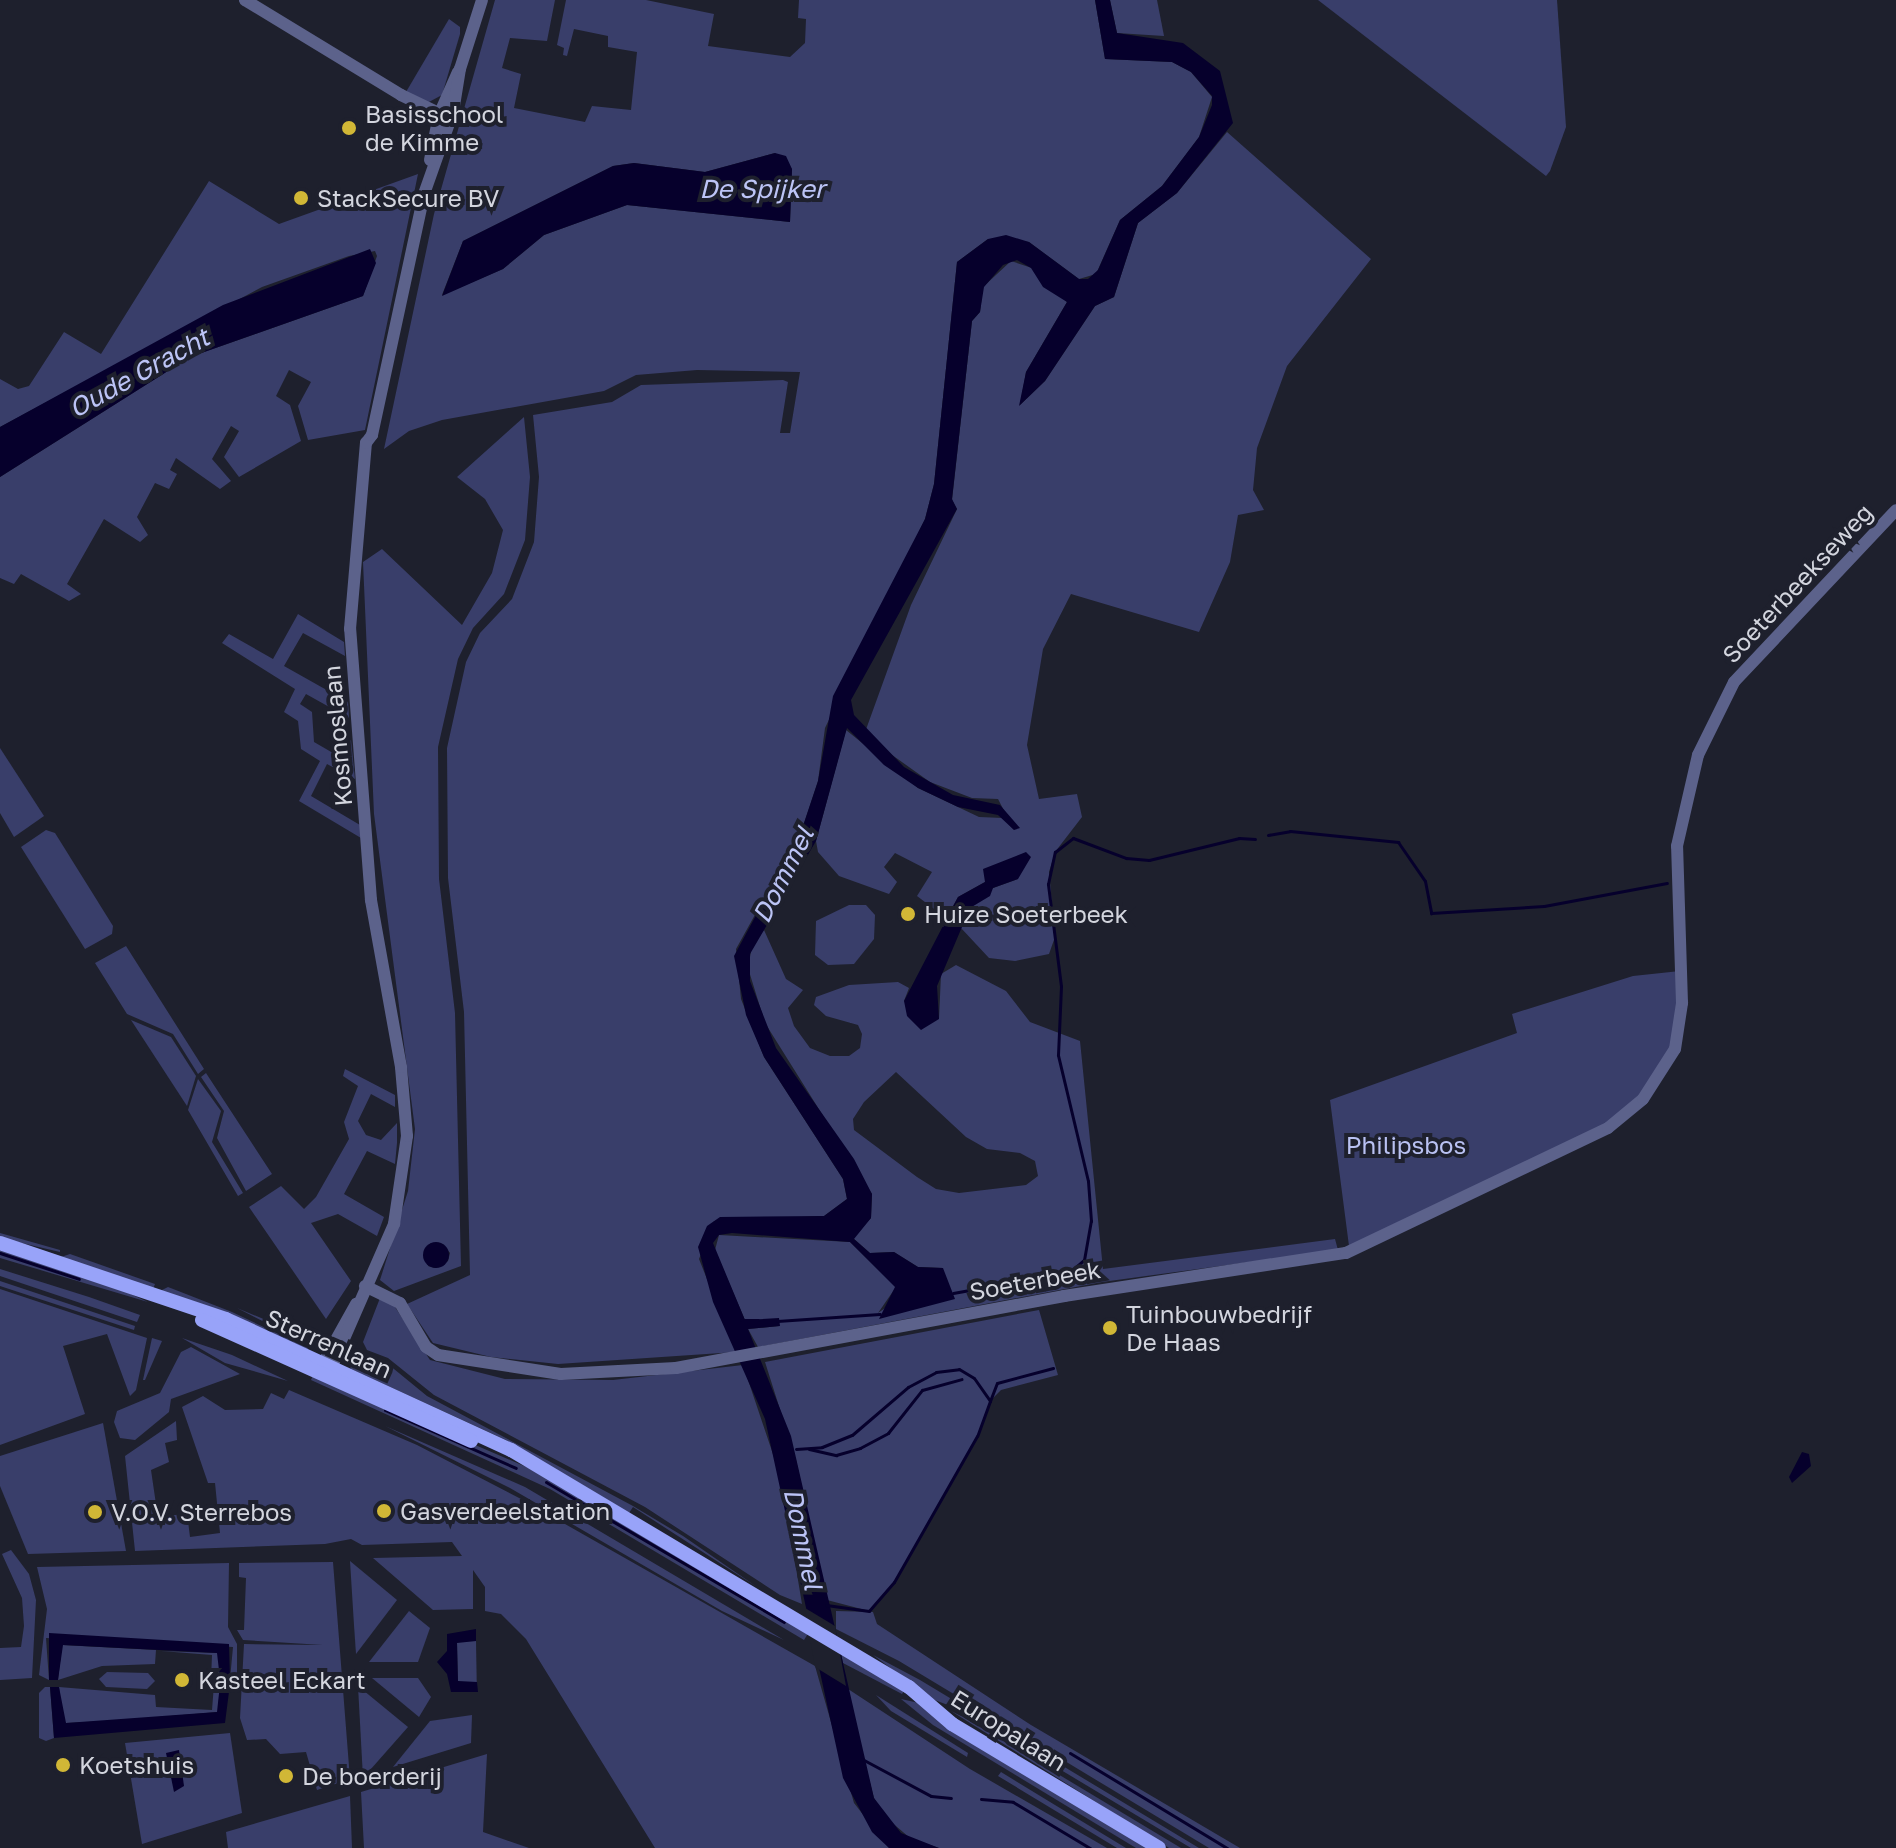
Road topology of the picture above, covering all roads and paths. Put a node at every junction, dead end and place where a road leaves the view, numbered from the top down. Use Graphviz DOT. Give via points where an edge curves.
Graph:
graph roads {
  1 [pos="245,0"];
  2 [pos="482,0"];
  3 [pos="445,117"];
  4 [pos="1896,510"];
  5 [pos="0,1243"];
  6 [pos="1346,1253"];
  7 [pos="363,1292"];
  8 [pos="327,1371"];
  9 [pos="839,1645"];
  10 [pos="1159,1848"];
  1 -- 3 [label="street"];
  2 -- 3 [label="street, Kosmoslaan"];
  3 -- 7 [label="street, Kosmoslaan" via="366,443 354,559 350,629 371,900 401,1067 407,1136 394,1224"];
  4 -- 6 [label="street, Soeterbeekseweg" via="1734,682 1698,755 1677,846 1682,1003 1670,1062 1643,1099 1608,1128"];
  5 -- 8 [label="main road, Sterrenlaan" via="103,1276"];
  6 -- 7 [label="street, Soeterbeek" via="1064,1296 676,1368 561,1374 438,1355 426,1347 400,1303"];
  7 -- 8 [label="street, Kosmoslaan"];
  8 -- 9 [label="main road, Sterrenlaan" via="531,1464"];
  9 -- 10 [label="main road, Europalaan" via="909,1687 952,1724"];
}
